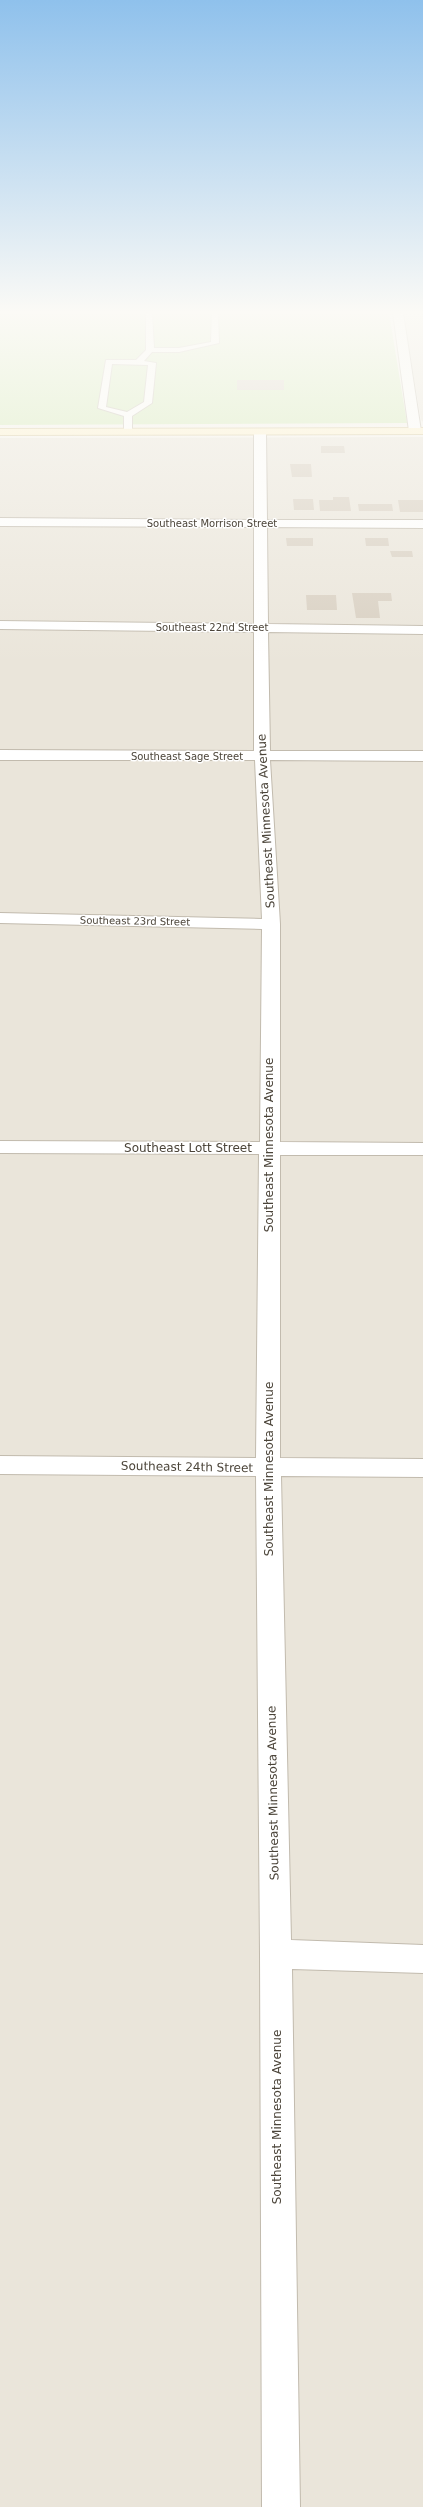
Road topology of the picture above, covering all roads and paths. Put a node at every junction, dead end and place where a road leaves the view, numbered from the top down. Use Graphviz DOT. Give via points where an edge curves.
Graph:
graph roads {
  1 [pos="419,431"];
  2 [pos="0,432"];
  3 [pos="128,432"];
  4 [pos="260,432"];
  5 [pos="0,522"];
  6 [pos="262,523"];
  7 [pos="423,524"];
  8 [pos="0,626"];
  9 [pos="261,627"];
  10 [pos="423,630"];
  11 [pos="0,755"];
  12 [pos="262,756"];
  13 [pos="423,756"];
  14 [pos="0,918"];
  15 [pos="271,924"];
  16 [pos="0,1147"];
  17 [pos="268,1149"];
  18 [pos="423,1150"];
  19 [pos="0,1465"];
  20 [pos="268,1467"];
  21 [pos="423,1468"];
  22 [pos="276,1954"];
  23 [pos="423,1959"];
  24 [pos="281,2507"];
  1 -- 4 [label="main road"];
  2 -- 3 [label="main road"];
  3 -- 4 [label="main road"];
  4 -- 6 [label="street, Southeast Minnesota Avenue"];
  5 -- 6 [label="street, Southeast Morrison Street"];
  6 -- 7 [label="street, Southeast Morrison Street"];
  6 -- 9 [label="street, Southeast Minnesota Avenue"];
  8 -- 9 [label="street, Southeast 22nd Street"];
  9 -- 10 [label="street, Southeast 22nd Street"];
  9 -- 12 [label="street, Southeast Minnesota Avenue"];
  11 -- 12 [label="street, Southeast Sage Street"];
  12 -- 13 [label="street, Southeast Sage Street"];
  12 -- 15 [label="street, Southeast Minnesota Avenue"];
  14 -- 15 [label="street, Southeast 23rd Street"];
  15 -- 17 [label="street, Southeast Minnesota Avenue"];
  16 -- 17 [label="street, Southeast Lott Street"];
  17 -- 18 [label="street, Southeast Lott Street"];
  17 -- 20 [label="street, Southeast Minnesota Avenue"];
  19 -- 20 [label="street, Southeast 24th Street"];
  20 -- 21 [label="street, Southeast 24th Street"];
  20 -- 22 [label="street, Southeast Minnesota Avenue"];
  22 -- 23 [label="street"];
  22 -- 24 [label="street, Southeast Minnesota Avenue"];
}
